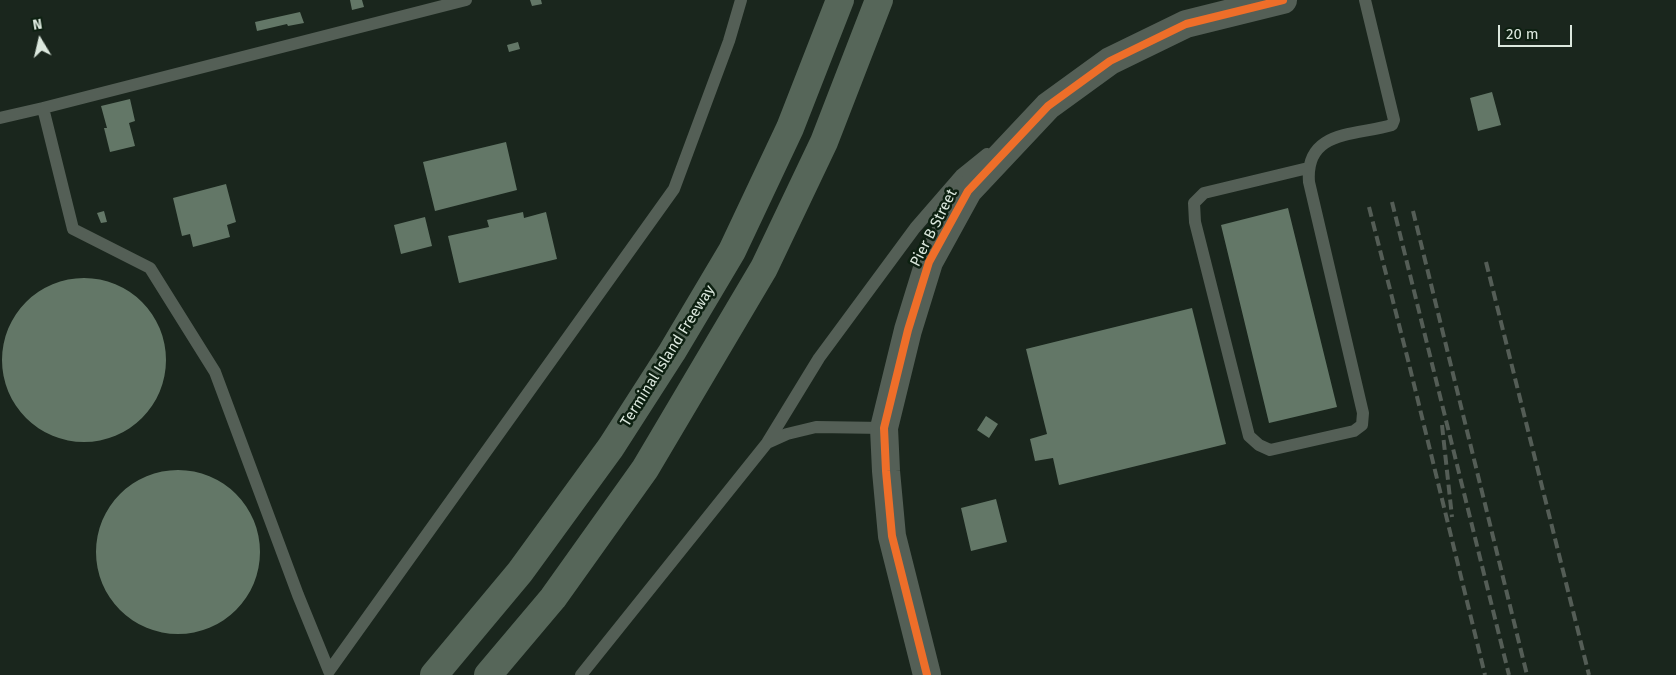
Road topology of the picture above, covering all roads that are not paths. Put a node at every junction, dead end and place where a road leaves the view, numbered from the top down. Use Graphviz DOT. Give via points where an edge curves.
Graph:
graph roads {
  1 [pos="466,0"];
  2 [pos="741,0"];
  3 [pos="840,0"];
  4 [pos="879,0"];
  5 [pos="1283,0"];
  6 [pos="1365,0"];
  7 [pos="1048,106"];
  8 [pos="43,108"];
  9 [pos="0,118"];
  10 [pos="1308,168"];
  11 [pos="884,428"];
  12 [pos="767,443"];
  13 [pos="328,673"];
  14 [pos="434,675"];
  15 [pos="488,675"];
  16 [pos="581,675"];
  17 [pos="927,675"];
  1 -- 8 [label="lane"];
  2 -- 13 [label="lane" via="674,189"];
  3 -- 14 [label="highway, Terminal Island Freeway" via="790,128 732,251 677,344 611,447 520,572"];
  4 -- 15 [label="highway" via="824,142 764,268 645,469 553,598"];
  5 -- 7 [label="street, Pier B Street" via="1186,24 1110,62"];
  6 -- 10 [label="lane" via="1394,120 1392,125 1323,142"];
  7 -- 11 [label="street, Pier B Street" via="968,191 930,262 908,330"];
  7 -- 12 [label="lane" via="960,175 915,228 819,358"];
  8 -- 9 [label="lane"];
  8 -- 13 [label="lane" via="73,229 150,268 215,372"];
  10 -- 10 [label="lane" via="1363,412 1362,425 1354,430 1270,450 1249,436 1195,222 1194,203 1204,193"];
  11 -- 12 [label="lane" via="816,427"];
  11 -- 17 [label="street, Pier B Street" via="892,536"];
  12 -- 16 [label="lane"];
}
